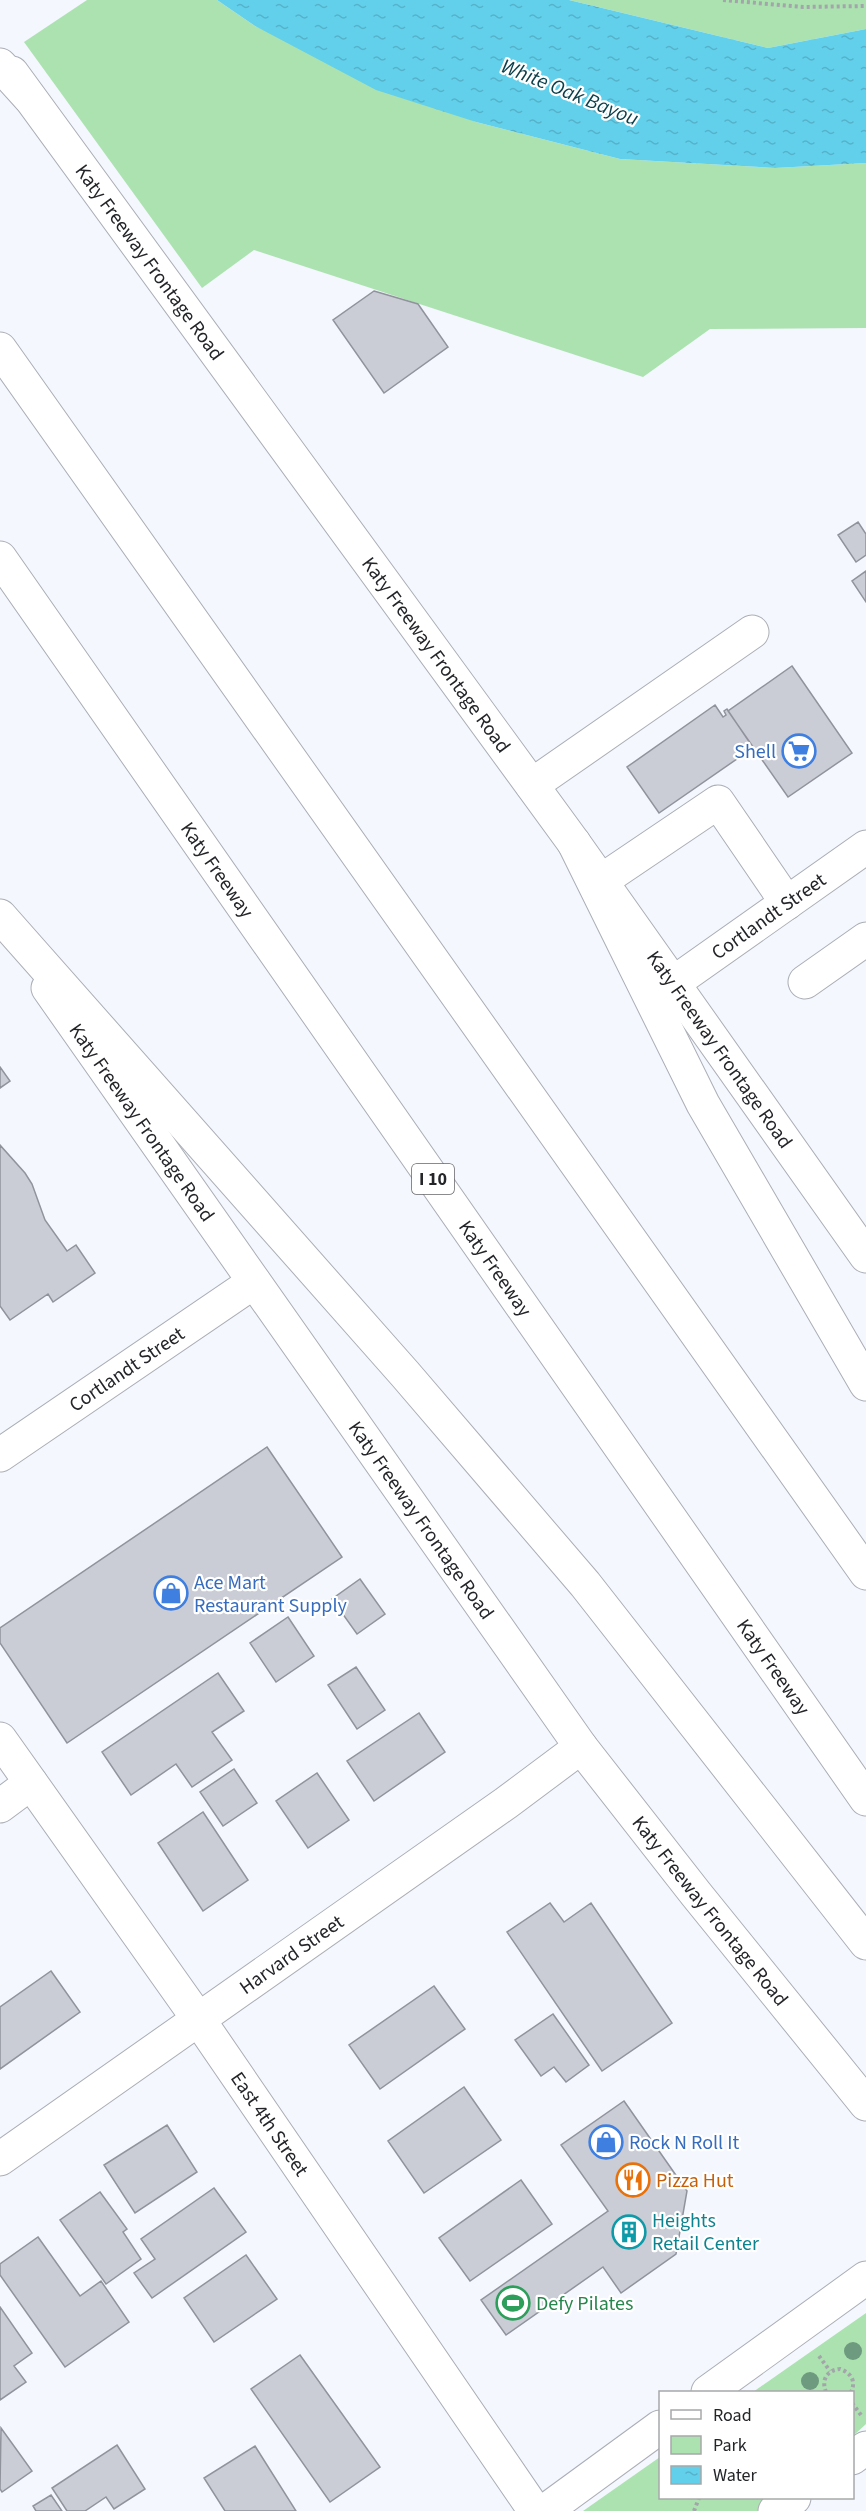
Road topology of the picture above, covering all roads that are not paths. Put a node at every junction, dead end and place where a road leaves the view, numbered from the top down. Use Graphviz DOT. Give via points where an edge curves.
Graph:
graph roads {
  1 [pos="0,57"];
  2 [pos="0,66"];
  3 [pos="29,97"];
  4 [pos="0,349"];
  5 [pos="0,558"];
  6 [pos="752,632"];
  7 [pos="532,785"];
  8 [pos="574,843"];
  9 [pos="866,847"];
  10 [pos="601,882"];
  11 [pos="787,903"];
  12 [pos="0,917"];
  13 [pos="866,939"];
  14 [pos="805,982"];
  15 [pos="672,984"];
  16 [pos="866,1256"];
  17 [pos="254,1282"];
  18 [pos="866,1384"];
  19 [pos="0,1455"];
  20 [pos="866,1574"];
  21 [pos="0,1739"];
  22 [pos="581,1747"];
  23 [pos="32,1783"];
  24 [pos="866,1799"];
  25 [pos="0,1806"];
  26 [pos="866,1943"];
  27 [pos="198,2020"];
  28 [pos="866,2104"];
  29 [pos="0,2159"];
  30 [pos="866,2278"];
  31 [pos="709,2391"];
  32 [pos="659,2428"];
  33 [pos="792,2499"];
  34 [pos="535,2511"];
  35 [pos="545,2511"];
  36 [pos="774,2511"];
  1 -- 3 [label="main road, Katy Freeway Frontage Road"];
  2 -- 3 [label="main road"];
  3 -- 7 [label="main road, Katy Freeway Frontage Road"];
  4 -- 20 [label="main road"];
  5 -- 24 [label="main road, Katy Freeway / I 10"];
  6 -- 7 [label="main road"];
  7 -- 8 [label="main road, Katy Freeway Frontage Road"];
  8 -- 10 [label="main road, Katy Freeway Frontage Road"];
  8 -- 18 [label="main road" via="703,1104"];
  9 -- 11 [label="main road, Cortlandt Street"];
  10 -- 11 [label="main road" via="718,802"];
  10 -- 15 [label="main road, Katy Freeway Frontage Road"];
  11 -- 15 [label="main road, Cortlandt Street"];
  12 -- 17 [label="main road, Katy Freeway Frontage Road"];
  12 -- 26 [label="main road" via="405,1374 585,1584"];
  13 -- 14 [label="main road"];
  15 -- 16 [label="main road, Katy Freeway Frontage Road"];
  17 -- 19 [label="main road, Cortlandt Street"];
  17 -- 22 [label="main road, Katy Freeway Frontage Road"];
  21 -- 23 [label="main road, East 4th Street"];
  22 -- 27 [label="main road, Harvard Street"];
  22 -- 28 [label="main road, Katy Freeway Frontage Road"];
  23 -- 25 [label="main road"];
  23 -- 27 [label="main road, East 4th Street"];
  27 -- 29 [label="main road, Harvard Street"];
  27 -- 34 [label="main road, East 4th Street"];
  30 -- 31 [label="main road"];
  32 -- 35 [label="main road"];
  33 -- 36 [label="main road"];
}
